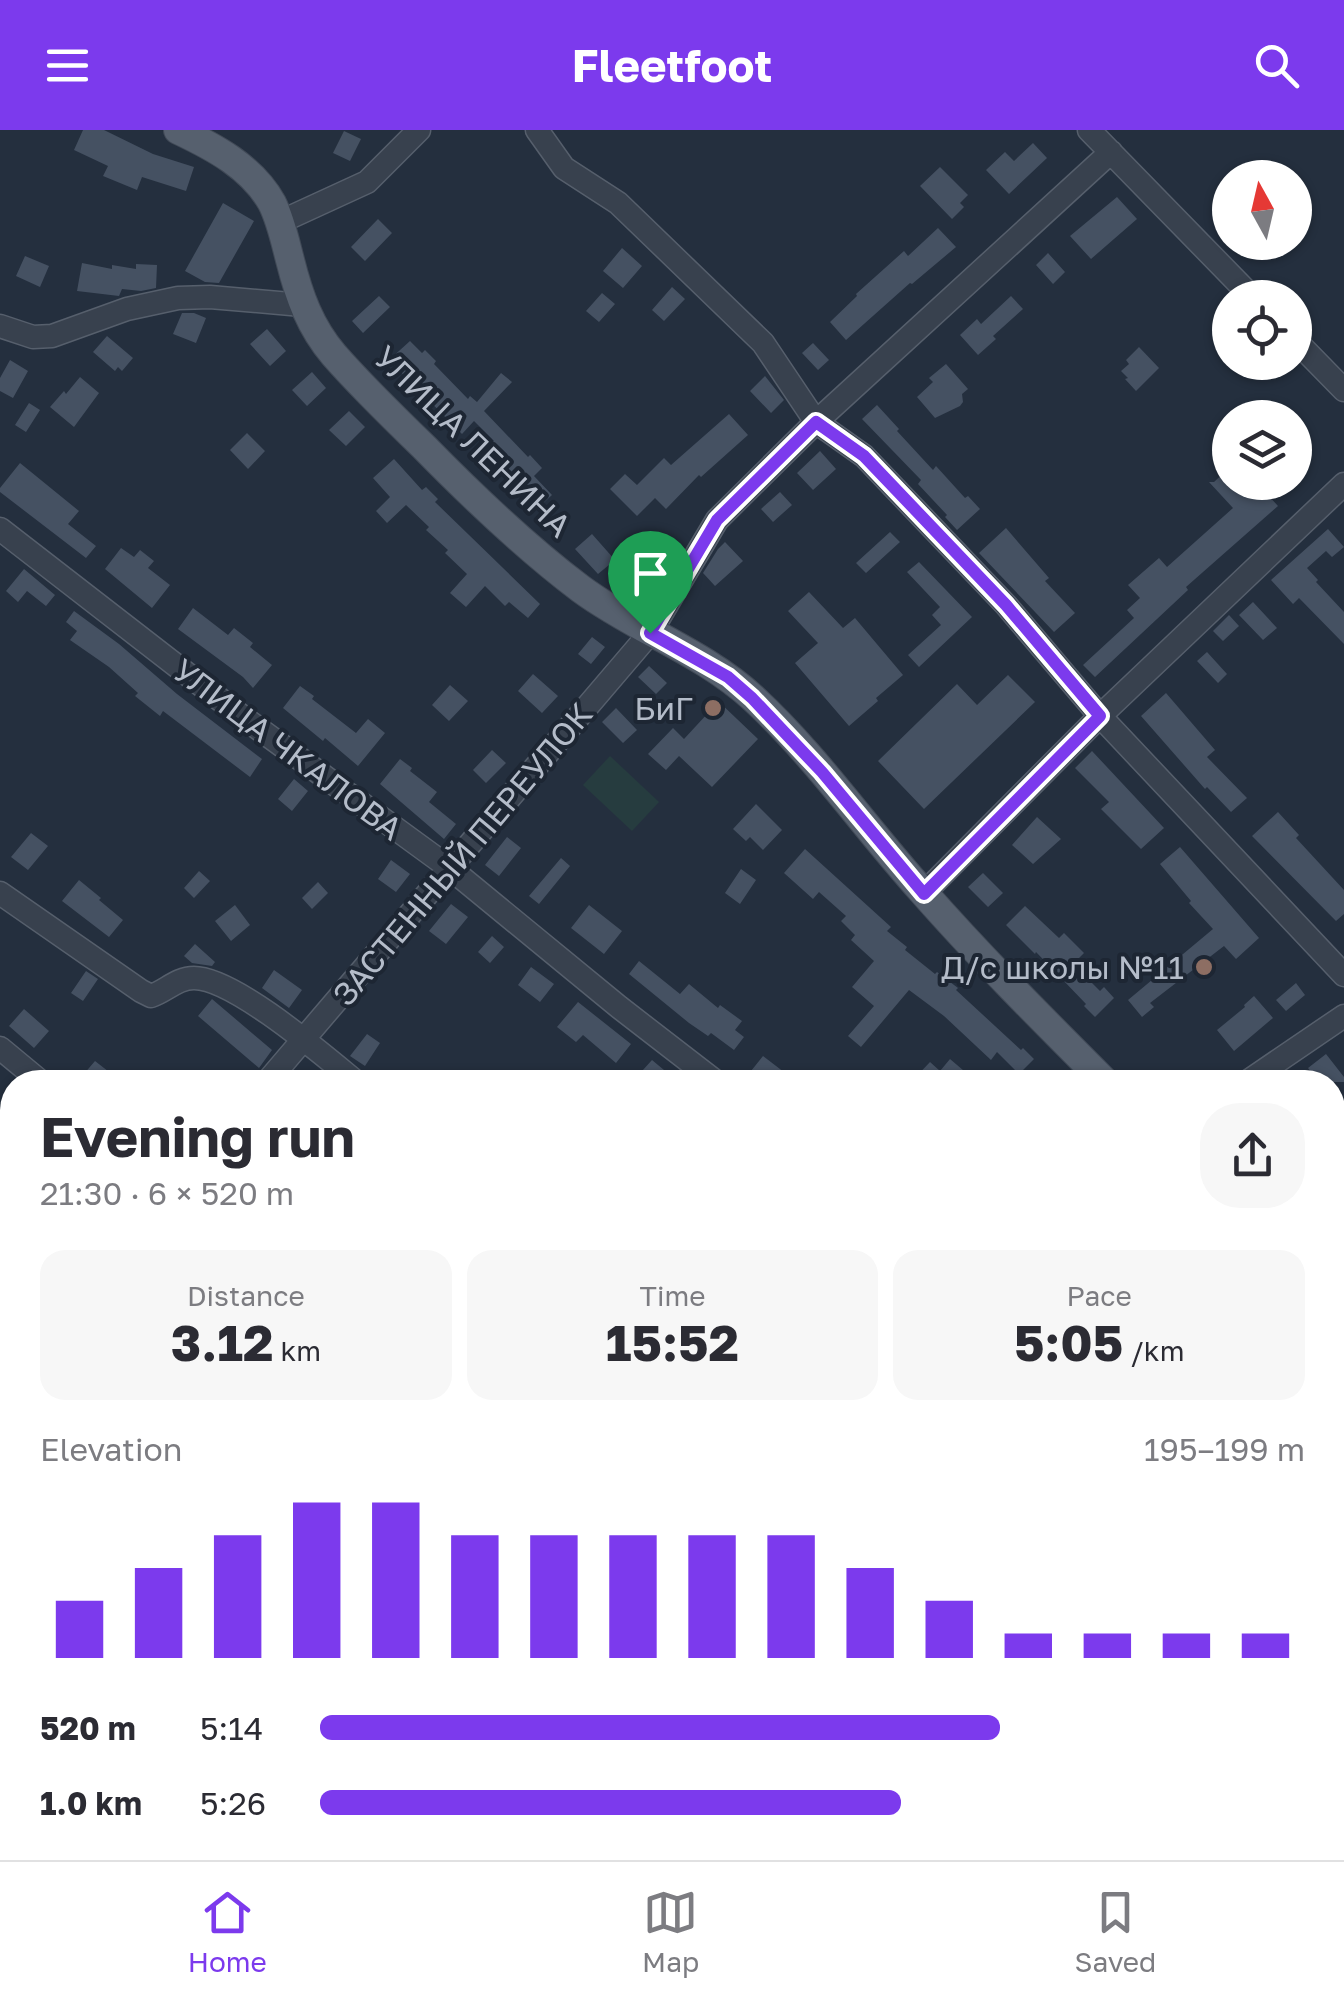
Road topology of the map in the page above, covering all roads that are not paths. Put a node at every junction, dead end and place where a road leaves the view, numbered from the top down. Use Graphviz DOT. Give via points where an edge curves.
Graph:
graph roads {
  1 [pos="178,130"];
  2 [pos="419,130"];
  3 [pos="537,130"];
  4 [pos="1089,130"];
  5 [pos="1111,152"];
  6 [pos="280,222"];
  7 [pos="1236,280"];
  8 [pos="302,305"];
  9 [pos="0,326"];
  10 [pos="1312,357"];
  11 [pos="1344,390"];
  12 [pos="816,422"];
  13 [pos="1344,484"];
  14 [pos="0,529"];
  15 [pos="650,633"];
  16 [pos="1100,716"];
  17 [pos="451,869"];
  18 [pos="0,893"];
  19 [pos="924,894"];
  20 [pos="1344,975"];
  21 [pos="1344,1016"];
  22 [pos="304,1040"];
  23 [pos="278,1070"];
  24 [pos="341,1070"];
  25 [pos="700,1070"];
  26 [pos="1093,1070"];
  27 [pos="1265,1070"];
  1 -- 6 [label="main road, УЛИЦА ЛЕНИНА" via="234,160"];
  2 -- 6 [label="street" via="367,182"];
  3 -- 12 [label="street" via="564,168 618,203 763,343"];
  4 -- 5 [label="street"];
  5 -- 7 [label="street"];
  5 -- 12 [label="street, ЗАСТЕННЫЙ ПЕРЕУЛОК"];
  6 -- 8 [label="main road, УЛИЦА ЛЕНИНА"];
  8 -- 9 [label="street" via="178,298 52,336"];
  8 -- 15 [label="main road, УЛИЦА ЛЕНИНА" via="353,376 494,518 582,590"];
  10 -- 11 [label="street"];
  12 -- 15 [label="street, ЗАСТЕННЫЙ ПЕРЕУЛОК" via="717,520"];
  12 -- 16 [label="street" via="864,456 1006,605"];
  13 -- 16 [label="street"];
  14 -- 17 [label="street, УЛИЦА ЧКАЛОВА"];
  15 -- 17 [label="street, ЗАСТЕННЫЙ ПЕРЕУЛОК"];
  15 -- 19 [label="main road, УЛИЦА ЛЕНИНА" via="752,698"];
  16 -- 19 [label="street"];
  16 -- 20 [label="street"];
  17 -- 22 [label="street, ЗАСТЕННЫЙ ПЕРЕУЛОК"];
  17 -- 25 [label="street, УЛИЦА ЧКАЛОВА"];
  18 -- 22 [label="street" via="141,992 151,996 183,979 222,985"];
  19 -- 26 [label="main road, УЛИЦА ЛЕНИНА"];
  21 -- 27 [label="street"];
  22 -- 23 [label="street, ЗАСТЕННЫЙ ПЕРЕУЛОК"];
  22 -- 24 [label="street"];
}
